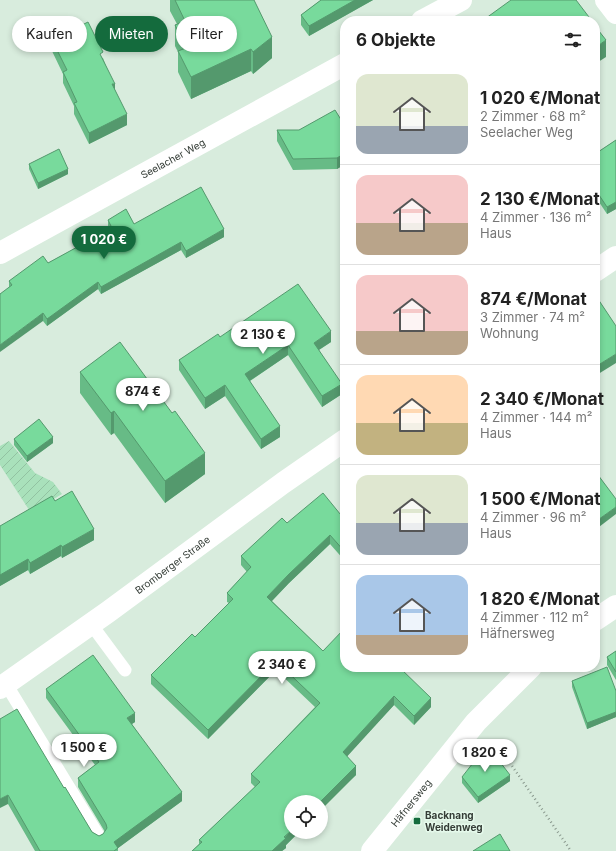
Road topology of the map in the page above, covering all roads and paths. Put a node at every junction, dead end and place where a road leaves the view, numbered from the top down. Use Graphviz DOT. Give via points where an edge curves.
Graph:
graph roads {
  1 [pos="461,0"];
  2 [pos="606,0"];
  3 [pos="616,13"];
  4 [pos="431,16"];
  5 [pos="340,67"];
  6 [pos="0,252"];
  7 [pos="616,258"];
  8 [pos="600,268"];
  9 [pos="340,443"];
  10 [pos="616,606"];
  11 [pos="600,617"];
  12 [pos="91,624"];
  13 [pos="125,670"];
  14 [pos="526,672"];
  15 [pos="3,686"];
  16 [pos="510,763"];
  17 [pos="99,837"];
  18 [pos="372,851"];
  19 [pos="572,851"];
  1 -- 4 [label="street"];
  2 -- 3 [label="street"];
  5 -- 6 [label="street, Seelacher Weg"];
  7 -- 8 [label="street"];
  9 -- 12 [label="street, Bromberger Straße"];
  10 -- 11 [label="street"];
  12 -- 13 [label="lane"];
  12 -- 15 [label="street, Bromberger Straße"];
  14 -- 18 [label="street, Häfnersweg" via="476,722"];
  15 -- 17 [label="lane"];
  16 -- 19 [label="path"];
}
